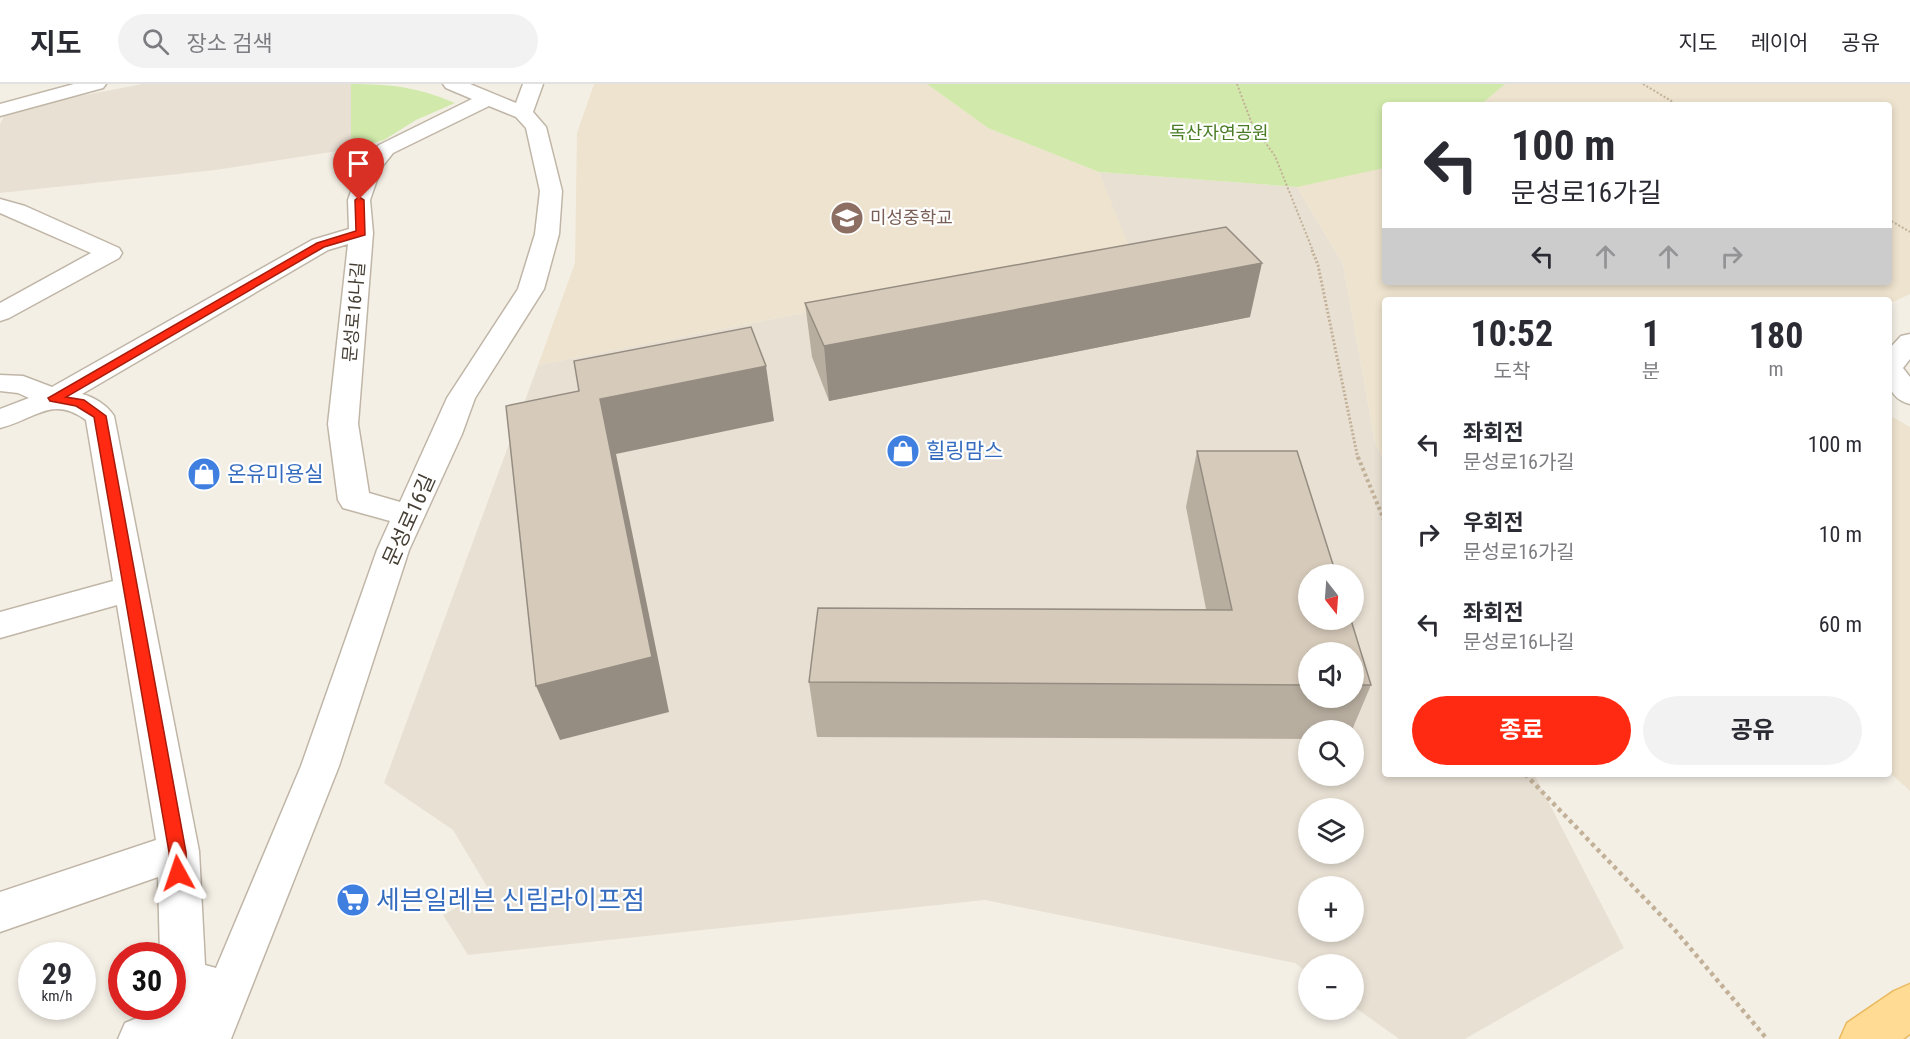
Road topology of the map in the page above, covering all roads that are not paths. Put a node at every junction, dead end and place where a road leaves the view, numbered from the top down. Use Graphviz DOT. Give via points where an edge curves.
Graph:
graph roads {
  1 [pos="96,84"];
  2 [pos="453,84"];
  3 [pos="528,98"];
  4 [pos="488,99"];
  5 [pos="0,110"];
  6 [pos="0,206"];
  7 [pos="361,233"];
  8 [pos="0,313"];
  9 [pos="1910,342"];
  10 [pos="1892,363"];
  11 [pos="1892,373"];
  12 [pos="0,383"];
  13 [pos="1910,395"];
  14 [pos="54,398"];
  15 [pos="0,419"];
  16 [pos="410,516"];
  17 [pos="129,589"];
  18 [pos="0,625"];
  19 [pos="177,852"];
  20 [pos="0,912"];
  21 [pos="1910,1007"];
  22 [pos="218,1014"];
  23 [pos="141,1039"];
  24 [pos="1863,1039"];
  1 -- 5 [label="street"];
  2 -- 4 [label="street, 문성로16길"];
  3 -- 4 [label="street, 문성로16길"];
  3 -- 16 [label="street, 문성로16길" via="551,191 547,234 531,289 461,398"];
  4 -- 7 [label="street, 문성로16나길" via="386,149 371,166 359,200"];
  6 -- 8 [label="street" via="110,253"];
  7 -- 14 [label="street" via="320,245"];
  7 -- 16 [label="street, 문성로16나길" via="343,424 354,500"];
  9 -- 10 [label="street"];
  11 -- 13 [label="street"];
  12 -- 14 [label="street" via="23,385"];
  14 -- 15 [label="street"];
  14 -- 17 [label="street" via="80,402 100,416"];
  16 -- 22 [label="street, 문성로16길" via="393,550 320,766"];
  17 -- 18 [label="street"];
  17 -- 19 [label="street"];
  19 -- 20 [label="street"];
  19 -- 22 [label="street" via="183,981"];
  21 -- 24 [label="main road"];
  22 -- 23 [label="street"];
}
